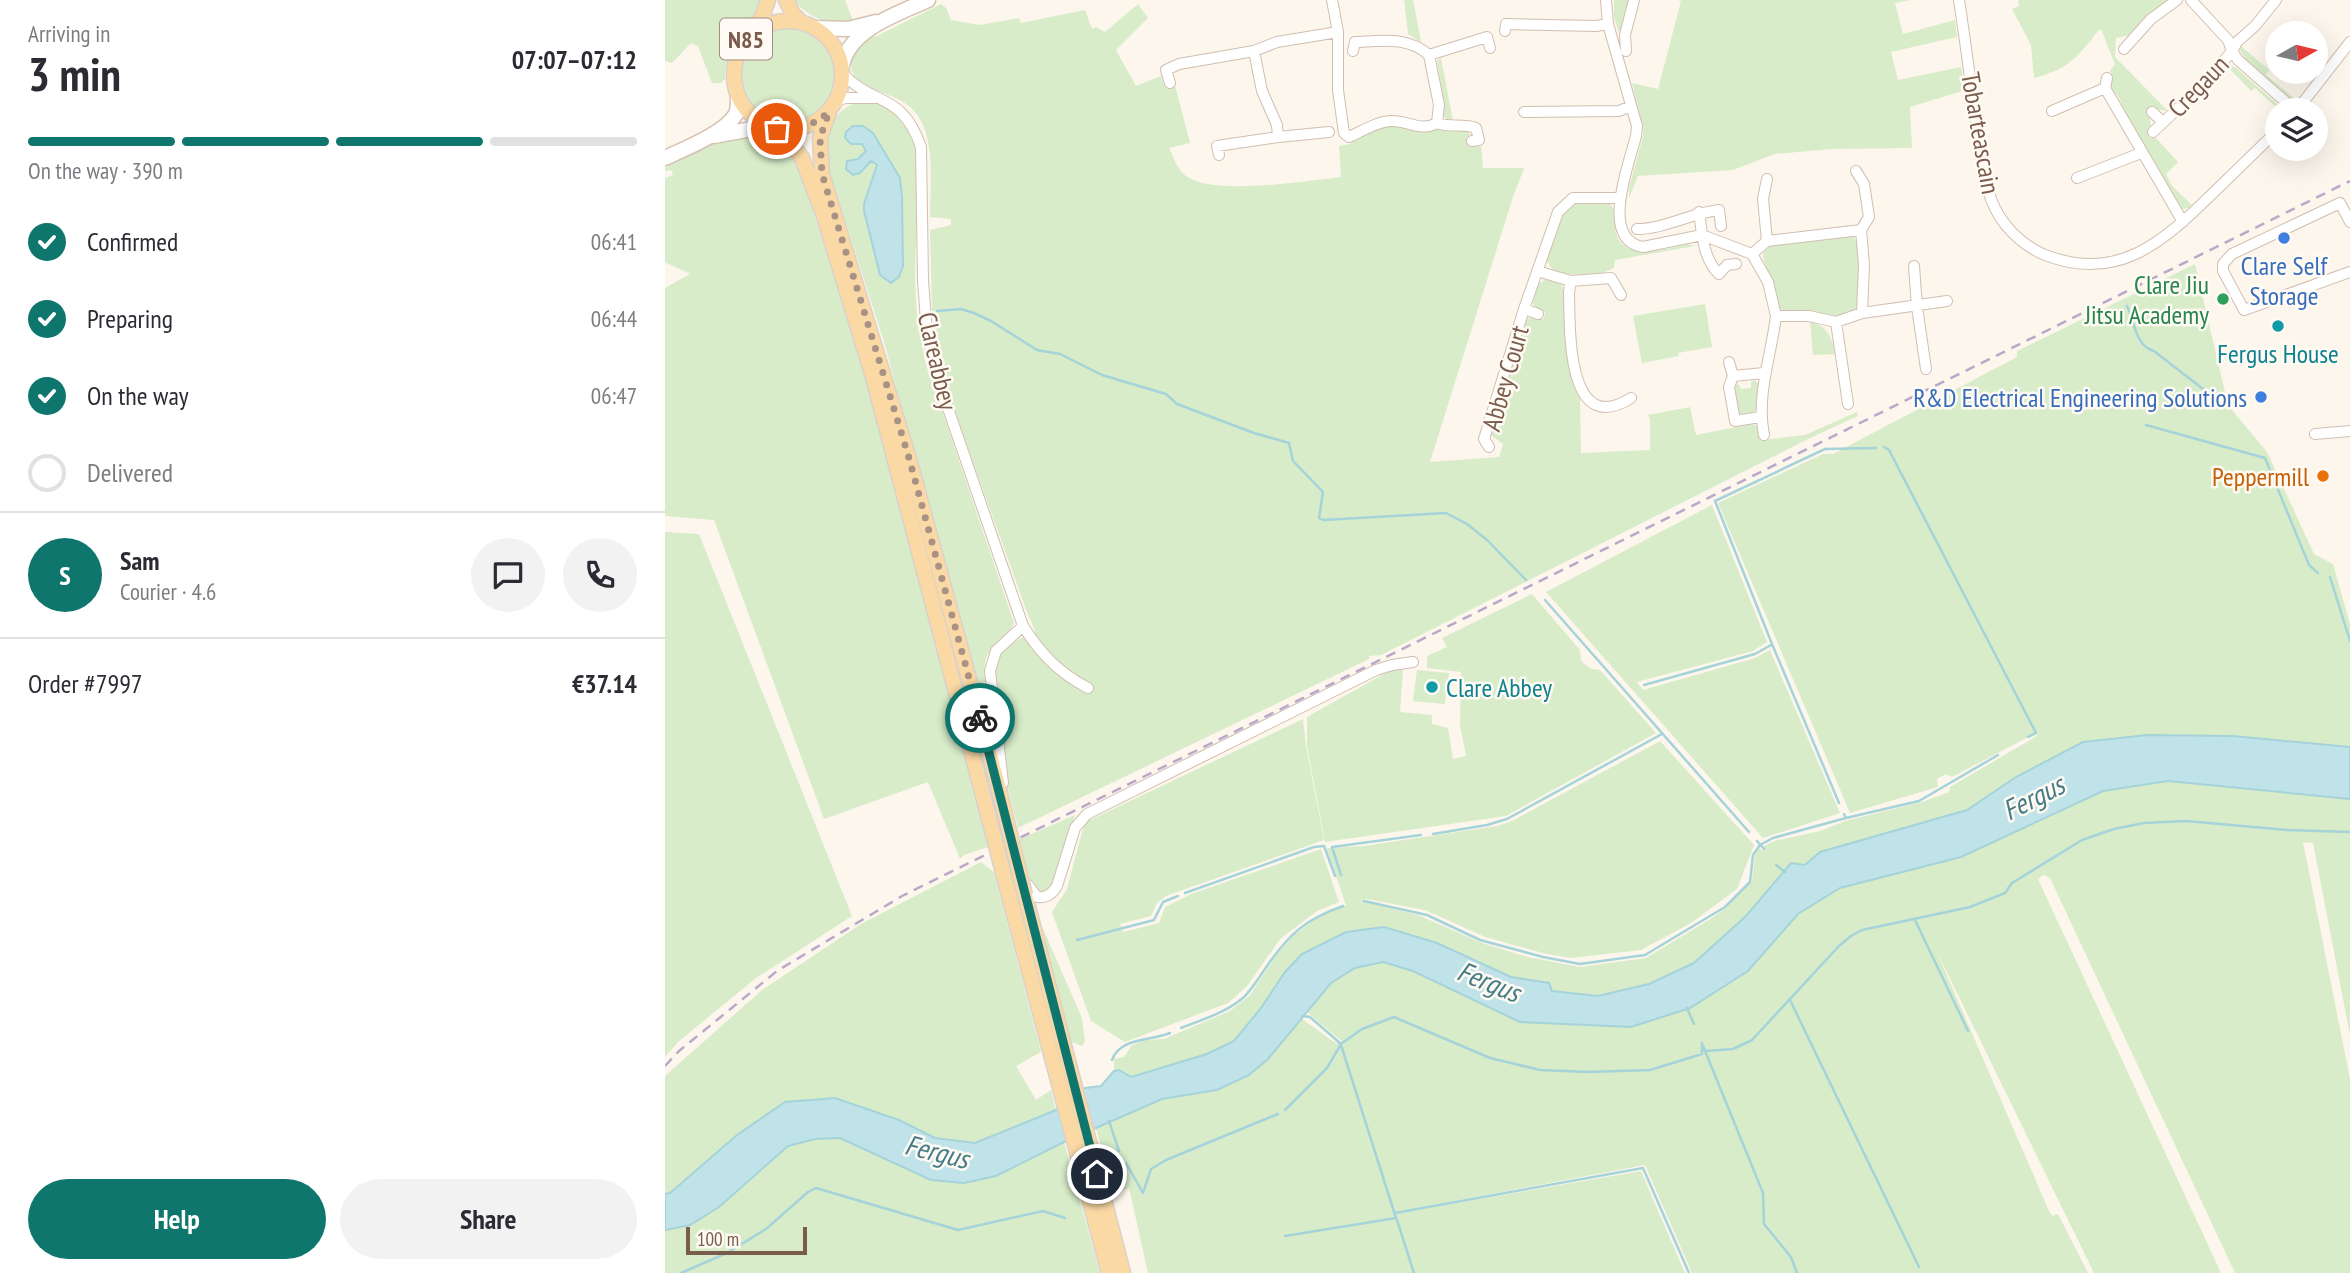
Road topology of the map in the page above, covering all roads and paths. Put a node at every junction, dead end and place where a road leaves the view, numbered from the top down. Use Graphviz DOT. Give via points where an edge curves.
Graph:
graph roads {
  1 [pos="768,0"];
  2 [pos="786,0"];
  3 [pos="928,0"];
  4 [pos="1332,0"];
  5 [pos="1606,0"];
  6 [pos="1634,0"];
  7 [pos="1959,0"];
  8 [pos="2177,0"];
  9 [pos="2191,0"];
  10 [pos="2276,0"];
  11 [pos="887,19"];
  12 [pos="1608,24"];
  13 [pos="808,25"];
  14 [pos="1505,31"];
  15 [pos="1338,32"];
  16 [pos="747,38"];
  17 [pos="2350,42"];
  18 [pos="1490,48"];
  19 [pos="2124,49"];
  20 [pos="1254,51"];
  21 [pos="1353,51"];
  22 [pos="1626,51"];
  23 [pos="2232,51"];
  24 [pos="1429,55"];
  25 [pos="843,70"];
  26 [pos="1170,83"];
  27 [pos="738,97"];
  28 [pos="2282,98"];
  29 [pos="2306,98"];
  30 [pos="883,99"];
  31 [pos="833,106"];
  32 [pos="1631,106"];
  33 [pos="1524,111"];
  34 [pos="2052,111"];
  35 [pos="2152,112"];
  36 [pos="2163,122"];
  37 [pos="1437,123"];
  38 [pos="772,128"];
  39 [pos="1329,132"];
  40 [pos="2153,132"];
  41 [pos="708,137"];
  42 [pos="1278,137"];
  43 [pos="1472,141"];
  44 [pos="2265,143"];
  45 [pos="2141,153"];
  46 [pos="1219,155"];
  47 [pos="665,158"];
  48 [pos="1856,172"];
  49 [pos="1767,178"];
  50 [pos="2077,178"];
  51 [pos="1619,198"];
  52 [pos="1699,212"];
  53 [pos="2183,222"];
  54 [pos="2350,222"];
  55 [pos="1721,226"];
  56 [pos="1637,229"];
  57 [pos="1861,230"];
  58 [pos="1702,235"];
  59 [pos="1766,241"];
  60 [pos="1752,254"];
  61 [pos="1736,264"];
  62 [pos="1914,266"];
  63 [pos="1537,271"];
  64 [pos="2350,272"];
  65 [pos="1571,281"];
  66 [pos="1621,295"];
  67 [pos="1947,301"];
  68 [pos="1917,307"];
  69 [pos="1524,309"];
  70 [pos="1862,313"];
  71 [pos="1538,314"];
  72 [pos="1776,316"];
  73 [pos="1836,322"];
  74 [pos="1729,362"];
  75 [pos="1926,369"];
  76 [pos="1764,373"];
  77 [pos="1733,376"];
  78 [pos="1631,398"];
  79 [pos="1848,404"];
  80 [pos="1760,417"];
  81 [pos="2350,431"];
  82 [pos="1764,435"];
  83 [pos="2315,435"];
  84 [pos="1489,447"];
  85 [pos="1023,626"];
  86 [pos="1413,662"];
  87 [pos="1088,688"];
  88 [pos="1001,786"];
  89 [pos="1027,890"];
  90 [pos="1097,1202"];
  91 [pos="1109,1273"];
  92 [pos="1123,1273"];
  1 -- 16 [label="main road, N85"];
  2 -- 13 [label="main road, N85" via="793,14"];
  3 -- 11 [label="main road"];
  4 -- 15 [label="street"];
  5 -- 12 [label="street"];
  6 -- 22 [label="street" via="1625,34"];
  7 -- 53 [label="street, Tobarteascain" via="1986,181 1992,202 2010,230 2032,249 2054,258 2109,264 2137,254"];
  8 -- 19 [label="street" via="2151,19"];
  9 -- 23 [label="street, Cregaun" via="2228,40"];
  10 -- 23 [label="street, Cregaun"];
  11 -- 13 [label="main road" via="848,29"];
  11 -- 25 [label="main road" via="856,39 845,53"];
  12 -- 14 [label="street" via="1506,24"];
  12 -- 32 [label="street"];
  13 -- 16 [label="main road, N85" via="779,21"];
  13 -- 25 [label="main road, N85" via="835,49"];
  15 -- 20 [label="street" via="1277,42"];
  15 -- 37 [label="street" via="1344,133 1349,137 1388,121 1420,128"];
  16 -- 27 [label="main road, N85" via="734,69"];
  17 -- 29 [label="street"];
  18 -- 24 [label="street" via="1487,37"];
  20 -- 26 [label="street" via="1179,64 1166,70"];
  20 -- 42 [label="street"];
  21 -- 24 [label="street" via="1355,42 1397,40 1418,45"];
  23 -- 28 [label="street, Cregaun"];
  23 -- 36 [label="street, Cregaun"];
  24 -- 37 [label="street" via="1439,105"];
  25 -- 30 [label="street, Clareabbey" via="851,82"];
  25 -- 31 [label="main road, N85"];
  27 -- 38 [label="main road, N85" via="753,116"];
  27 -- 41 [label="main road" via="737,112"];
  30 -- 31 [label="street" via="845,98"];
  30 -- 85 [label="street, Clareabbey" via="907,118 921,147 927,335"];
  31 -- 38 [label="main road" via="806,127"];
  31 -- 88 [label="main road, N85" via="820,138 822,174 909,458"];
  32 -- 33 [label="street" via="1619,111"];
  32 -- 51 [label="street" via="1636,136"];
  34 -- 45 [label="street" via="2106,83"];
  35 -- 36 [label="street, Cregaun"];
  36 -- 40 [label="street, Cregaun"];
  37 -- 43 [label="street" via="1476,128 1479,140"];
  38 -- 41 [label="main road"];
  38 -- 90 [label="main road, N85, bridge" via="787,136 802,158 873,377 1048,1049"];
  39 -- 42 [label="street"];
  41 -- 47 [label="main road"];
  42 -- 46 [label="street" via="1217,146"];
  44 -- 53 [label="street, Tobarteascain"];
  45 -- 50 [label="street"];
  45 -- 53 [label="street"];
  48 -- 57 [label="street" via="1864,184 1869,217"];
  49 -- 59 [label="street" via="1763,199"];
  51 -- 58 [label="street" via="1622,232 1635,246"];
  51 -- 63 [label="street, Abbey Court" via="1573,198 1565,204"];
  52 -- 55 [label="street" via="1719,209"];
  52 -- 56 [label="street"];
  52 -- 58 [label="street"];
  54 -- 64 [label="street" via="2340,203 2232,254 2223,271 2244,310"];
  57 -- 59 [label="street"];
  57 -- 70 [label="street"];
  58 -- 60 [label="street"];
  58 -- 61 [label="street" via="1711,266 1719,274 1727,265"];
  59 -- 60 [label="street"];
  60 -- 72 [label="street" via="1768,282"];
  62 -- 68 [label="street"];
  63 -- 65 [label="street"];
  63 -- 69 [label="street, Abbey Court"];
  65 -- 66 [label="street" via="1611,278"];
  65 -- 78 [label="street, Abbey Court" via="1574,364 1584,396 1594,406 1608,408"];
  67 -- 68 [label="street"];
  68 -- 70 [label="street"];
  68 -- 75 [label="street"];
  69 -- 71 [label="street, Abbey Court"];
  69 -- 84 [label="street, Abbey Court" via="1485,439"];
  70 -- 73 [label="street"];
  72 -- 73 [label="street"];
  72 -- 76 [label="street"];
  73 -- 79 [label="street"];
  74 -- 77 [label="street"];
  76 -- 77 [label="street"];
  76 -- 80 [label="street"];
  77 -- 80 [label="street" via="1729,387 1735,421"];
  80 -- 82 [label="street"];
  81 -- 83 [label="street"];
  85 -- 87 [label="street, Clareabbey" via="1041,653 1065,676"];
  85 -- 88 [label="street" via="996,651 991,671"];
  86 -- 89 [label="street" via="1376,670 1087,814 1075,828 1052,894 1043,898"];
  88 -- 89 [label="main road, N85, bridge"];
  89 -- 90 [label="main road, N85"];
  90 -- 91 [label="main road, N85"];
  90 -- 92 [label="main road, N85"];
}
